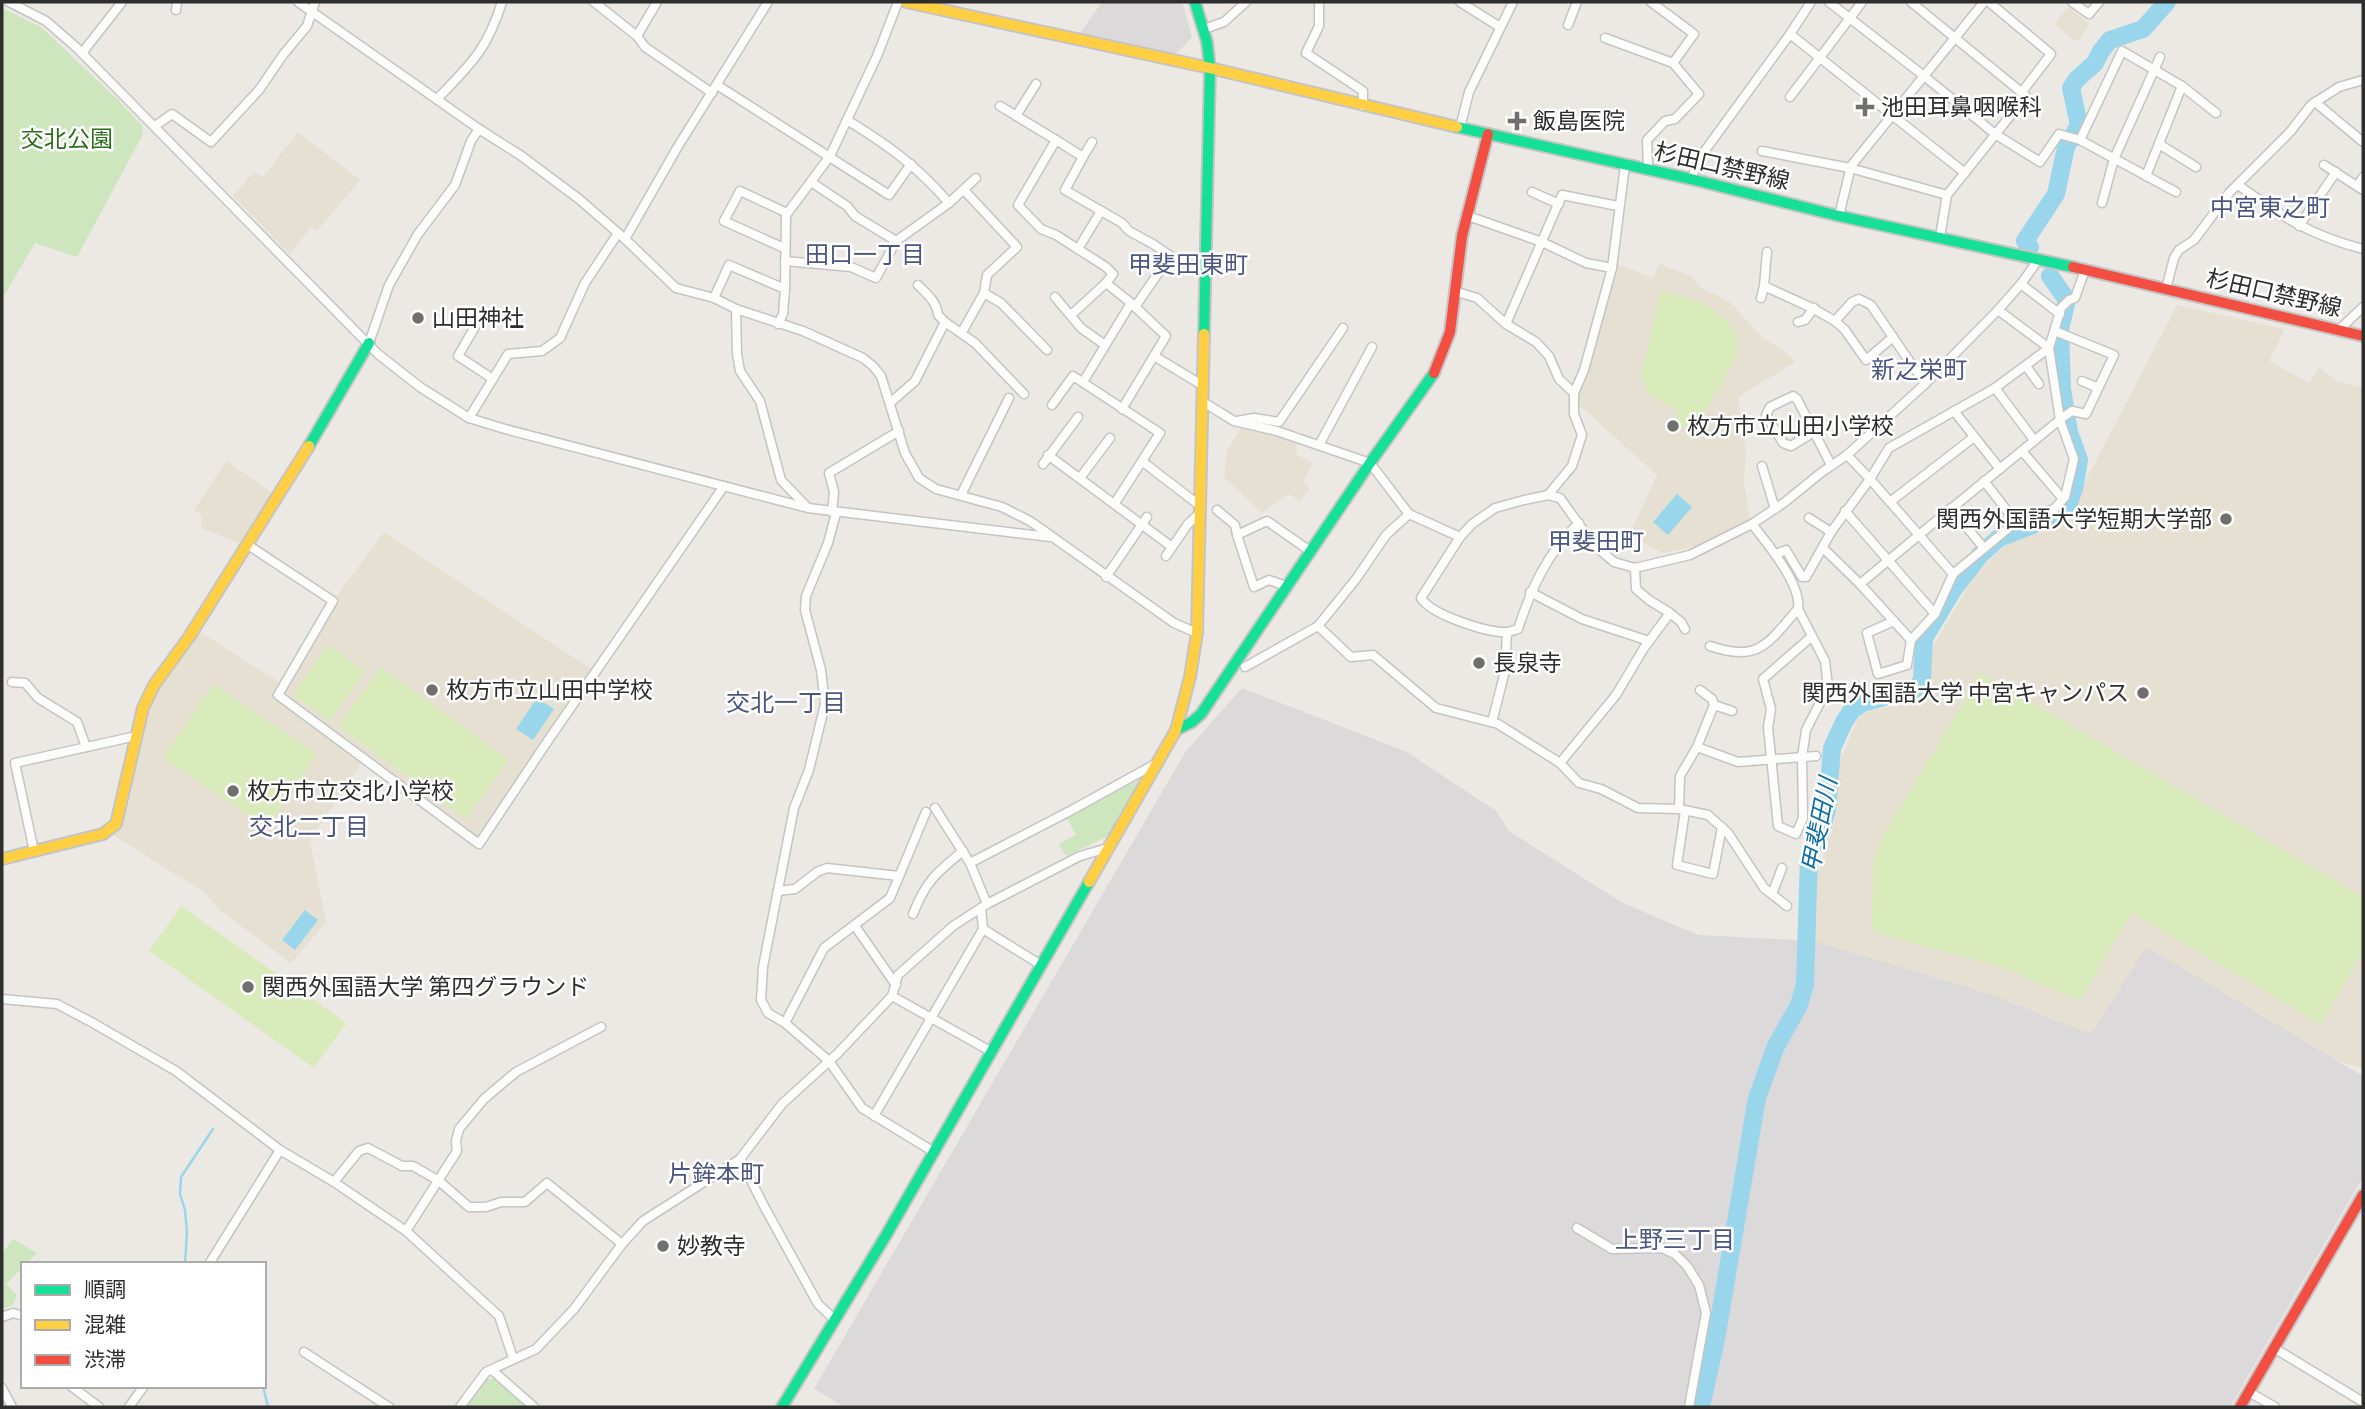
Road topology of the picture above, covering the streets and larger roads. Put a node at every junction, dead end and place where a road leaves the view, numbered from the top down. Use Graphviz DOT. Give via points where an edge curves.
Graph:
graph roads {
  1 [pos="9,2"];
  2 [pos="122,2"];
  3 [pos="298,2"];
  4 [pos="502,2"];
  5 [pos="594,2"];
  6 [pos="657,2"];
  7 [pos="768,2"];
  8 [pos="898,2"];
  9 [pos="906,2"];
  10 [pos="1195,2"];
  11 [pos="1246,2"];
  12 [pos="1319,2"];
  13 [pos="1460,2"];
  14 [pos="1513,2"];
  15 [pos="1577,2"];
  16 [pos="1651,2"];
  17 [pos="1811,2"];
  18 [pos="1829,2"];
  19 [pos="1862,2"];
  20 [pos="1911,2"];
  21 [pos="1984,2"];
  22 [pos="1989,2"];
  23 [pos="2072,2"];
  24 [pos="2099,2"];
  25 [pos="931,4"];
  26 [pos="314,6"];
  27 [pos="1850,19"];
  28 [pos="1568,25"];
  29 [pos="1500,27"];
  30 [pos="1204,29"];
  31 [pos="1790,34"];
  32 [pos="637,36"];
  33 [pos="1955,37"];
  34 [pos="1605,38"];
  35 [pos="82,53"];
  36 [pos="1821,57"];
  37 [pos="2160,57"];
  38 [pos="1673,63"];
  39 [pos="1210,68"];
  40 [pos="2154,69"];
  41 [pos="1924,76"];
  42 [pos="2363,80"];
  43 [pos="1036,84"];
  44 [pos="2182,86"];
  45 [pos="715,89"];
  46 [pos="2022,92"];
  47 [pos="1790,97"];
  48 [pos="437,99"];
  49 [pos="2315,102"];
  50 [pos="1000,106"];
  51 [pos="1363,106"];
  52 [pos="2216,113"];
  53 [pos="1894,115"];
  54 [pos="1016,116"];
  55 [pos="847,120"];
  56 [pos="155,126"];
  57 [pos="1460,128"];
  58 [pos="479,129"];
  59 [pos="1488,134"];
  60 [pos="1995,134"];
  61 [pos="2076,139"];
  62 [pos="1056,140"];
  63 [pos="1092,142"];
  64 [pos="2363,142"];
  65 [pos="2159,144"];
  66 [pos="1762,151"];
  67 [pos="830,156"];
  68 [pos="1083,157"];
  69 [pos="2115,159"];
  70 [pos="911,163"];
  71 [pos="1625,165"];
  72 [pos="2324,165"];
  73 [pos="2196,167"];
  74 [pos="1850,168"];
  75 [pos="1645,169"];
  76 [pos="2336,172"];
  77 [pos="1965,173"];
  78 [pos="2146,176"];
  79 [pos="2363,177"];
  80 [pos="976,178"];
  81 [pos="1691,179"];
  82 [pos="811,182"];
  83 [pos="2238,185"];
  84 [pos="2360,188"];
  85 [pos="964,190"];
  86 [pos="1532,192"];
  87 [pos="2176,192"];
  88 [pos="1947,195"];
  89 [pos="949,203"];
  90 [pos="2102,203"];
  91 [pos="1559,204"];
  92 [pos="1619,205"];
  93 [pos="1101,211"];
  94 [pos="787,213"];
  95 [pos="1468,216"];
  96 [pos="1839,216"];
  97 [pos="2299,226"];
  98 [pos="622,236"];
  99 [pos="1940,237"];
  100 [pos="896,241"];
  101 [pos="1542,242"];
  102 [pos="784,248"];
  103 [pos="1078,249"];
  104 [pos="2363,249"];
  105 [pos="1767,252"];
  106 [pos="1170,256"];
  107 [pos="2038,260"];
  108 [pos="785,261"];
  109 [pos="1612,268"];
  110 [pos="2085,270"];
  111 [pos="1206,271"];
  112 [pos="1106,283"];
  113 [pos="2021,284"];
  114 [pos="918,285"];
  115 [pos="1764,286"];
  116 [pos="785,289"];
  117 [pos="2166,289"];
  118 [pos="1457,292"];
  119 [pos="984,293"];
  120 [pos="1055,297"];
  121 [pos="715,298"];
  122 [pos="1761,298"];
  123 [pos="1133,305"];
  124 [pos="2363,307"];
  125 [pos="736,309"];
  126 [pos="1814,309"];
  127 [pos="1998,310"];
  128 [pos="2061,311"];
  129 [pos="1071,315"];
  130 [pos="480,318"];
  131 [pos="1835,321"];
  132 [pos="945,322"];
  133 [pos="1798,323"];
  134 [pos="778,324"];
  135 [pos="1506,324"];
  136 [pos="1343,328"];
  137 [pos="2339,330"];
  138 [pos="962,332"];
  139 [pos="2058,332"];
  140 [pos="2363,336"];
  141 [pos="1893,337"];
  142 [pos="369,343"];
  143 [pos="1105,345"];
  144 [pos="1372,347"];
  145 [pos="2049,348"];
  146 [pos="1047,349"];
  147 [pos="1154,356"];
  148 [pos="2026,366"];
  149 [pos="493,379"];
  150 [pos="2082,381"];
  151 [pos="1083,382"];
  152 [pos="1925,384"];
  153 [pos="2039,384"];
  154 [pos="1202,385"];
  155 [pos="1994,387"];
  156 [pos="2098,388"];
  157 [pos="1574,393"];
  158 [pos="1024,394"];
  159 [pos="1009,398"];
  160 [pos="1203,402"];
  161 [pos="890,403"];
  162 [pos="1052,405"];
  163 [pos="1122,409"];
  164 [pos="1954,411"];
  165 [pos="1078,417"];
  166 [pos="469,418"];
  167 [pos="2061,419"];
  168 [pos="1234,421"];
  169 [pos="899,431"];
  170 [pos="1814,432"];
  171 [pos="1974,437"];
  172 [pos="1110,438"];
  173 [pos="2035,440"];
  174 [pos="1319,445"];
  175 [pos="2022,451"];
  176 [pos="1048,455"];
  177 [pos="1847,455"];
  178 [pos="1143,462"];
  179 [pos="1370,463"];
  180 [pos="1043,464"];
  181 [pos="1762,466"];
  182 [pos="1832,466"];
  183 [pos="2000,469"];
  184 [pos="1080,478"];
  185 [pos="1870,479"];
  186 [pos="1984,481"];
  187 [pos="724,486"];
  188 [pos="961,495"];
  189 [pos="1548,495"];
  190 [pos="2063,499"];
  191 [pos="1890,502"];
  192 [pos="1115,503"];
  193 [pos="808,508"];
  194 [pos="1951,508"];
  195 [pos="1200,509"];
  196 [pos="1775,509"];
  197 [pos="1217,510"];
  198 [pos="1844,511"];
  199 [pos="834,513"];
  200 [pos="1409,514"];
  201 [pos="1809,518"];
  202 [pos="1145,520"];
  203 [pos="2016,522"];
  204 [pos="1579,523"];
  205 [pos="1752,524"];
  206 [pos="1831,531"];
  207 [pos="1237,535"];
  208 [pos="1919,535"];
  209 [pos="1050,537"];
  210 [pos="1460,537"];
  211 [pos="248,545"];
  212 [pos="1172,547"];
  213 [pos="1983,547"];
  214 [pos="1823,548"];
  215 [pos="1310,551"];
  216 [pos="1776,554"];
  217 [pos="1166,556"];
  218 [pos="1888,561"];
  219 [pos="1636,568"];
  220 [pos="1953,574"];
  221 [pos="1106,577"];
  222 [pos="1860,584"];
  223 [pos="1286,586"];
  224 [pos="1530,592"];
  225 [pos="1798,608"];
  226 [pos="1670,613"];
  227 [pos="1935,614"];
  228 [pos="1894,621"];
  229 [pos="1318,626"];
  230 [pos="1685,629"];
  231 [pos="1507,632"];
  232 [pos="1197,633"];
  233 [pos="1811,638"];
  234 [pos="1911,640"];
  235 [pos="1649,641"];
  236 [pos="1710,646"];
  237 [pos="1245,667"];
  238 [pos="12,682"];
  239 [pos="1700,690"];
  240 [pos="1714,705"];
  241 [pos="1732,711"];
  242 [pos="1492,722"];
  243 [pos="1176,730"];
  244 [pos="136,736"];
  245 [pos="86,747"];
  246 [pos="1697,747"];
  247 [pos="1816,756"];
  248 [pos="1802,757"];
  249 [pos="1772,759"];
  250 [pos="1157,763"];
  251 [pos="1560,763"];
  252 [pos="935,808"];
  253 [pos="1682,810"];
  254 [pos="926,812"];
  255 [pos="1722,827"];
  256 [pos="1108,848"];
  257 [pos="34,851"];
  258 [pos="963,851"];
  259 [pos="2,859"];
  260 [pos="970,863"];
  261 [pos="1782,868"];
  262 [pos="899,876"];
  263 [pos="778,891"];
  264 [pos="1772,894"];
  265 [pos="984,906"];
  266 [pos="1787,906"];
  267 [pos="912,914"];
  268 [pos="856,926"];
  269 [pos="984,929"];
  270 [pos="1041,965"];
  271 [pos="895,985"];
  272 [pos="892,996"];
  273 [pos="2,999"];
  274 [pos="931,1019"];
  275 [pos="785,1023"];
  276 [pos="601,1027"];
  277 [pos="992,1052"];
  278 [pos="829,1061"];
  279 [pos="874,1116"];
  280 [pos="280,1150"];
  281 [pos="934,1152"];
  282 [pos="740,1159"];
  283 [pos="439,1181"];
  284 [pos="334,1182"];
  285 [pos="2363,1195"];
  286 [pos="1577,1228"];
  287 [pos="406,1231"];
  288 [pos="622,1244"];
  289 [pos="210,1262"];
  290 [pos="21,1315"];
  291 [pos="2,1317"];
  292 [pos="835,1320"];
  293 [pos="2274,1348"];
  294 [pos="304,1352"];
  295 [pos="513,1358"];
  296 [pos="492,1370"];
  297 [pos="2,1388"];
  298 [pos="76,1388"];
  299 [pos="143,1388"];
  300 [pos="2249,1391"];
  301 [pos="85,1396"];
  302 [pos="2363,1402"];
  303 [pos="12,1407"];
  304 [pos="81,1407"];
  305 [pos="99,1407"];
  306 [pos="130,1407"];
  307 [pos="389,1407"];
  308 [pos="460,1407"];
  309 [pos="534,1407"];
  310 [pos="782,1407"];
  311 [pos="1689,1407"];
  312 [pos="2240,1407"];
  313 [pos="2275,1407"];
  1 -- 35 [label="street" via="46,21"];
  2 -- 35 [label="street"];
  3 -- 26 [label="street"];
  4 -- 48 [label="street" via="476,59"];
  5 -- 32 [label="street"];
  6 -- 32 [label="street"];
  7 -- 45 [label="street"];
  8 -- 55 [label="street"];
  9 -- 25 [label="street, 杉田口禁野線"];
  10 -- 30 [label="street"];
  11 -- 30 [label="street" via="1224,22"];
  12 -- 51 [label="street" via="1320,26 1306,53 1363,91"];
  13 -- 29 [label="street"];
  14 -- 29 [label="street"];
  15 -- 28 [label="street"];
  16 -- 38 [label="street" via="1693,34"];
  17 -- 31 [label="street"];
  18 -- 27 [label="street"];
  19 -- 27 [label="street"];
  20 -- 33 [label="street"];
  21 -- 33 [label="street"];
  22 -- 46 [label="street" via="2051,54"];
  23 -- 24 [label="street" via="2089,14"];
  25 -- 39 [label="street, 杉田口禁野線"];
  26 -- 48 [label="street"];
  26 -- 56 [label="street" via="307,26 259,90 211,142 172,114"];
  27 -- 36 [label="street"];
  27 -- 41 [label="street"];
  29 -- 57 [label="street" via="1469,92"];
  30 -- 39 [label="street"];
  31 -- 36 [label="street"];
  31 -- 81 [label="street" via="1701,156"];
  32 -- 45 [label="street" via="645,47"];
  33 -- 41 [label="street"];
  33 -- 46 [label="street"];
  34 -- 38 [label="street"];
  35 -- 56 [label="street"];
  36 -- 47 [label="street"];
  36 -- 53 [label="street"];
  37 -- 40 [label="street"];
  38 -- 75 [label="street" via="1699,94 1647,140"];
  39 -- 51 [label="street, 杉田口禁野線"];
  39 -- 111 [label="street"];
  40 -- 44 [label="street"];
  40 -- 61 [label="street" via="2122,51"];
  40 -- 69 [label="street"];
  41 -- 53 [label="street"];
  41 -- 60 [label="street"];
  42 -- 49 [label="street" via="2339,87"];
  43 -- 54 [label="street"];
  44 -- 52 [label="street"];
  44 -- 65 [label="street"];
  45 -- 67 [label="street"];
  45 -- 98 [label="street"];
  46 -- 60 [label="street" via="2026,96"];
  48 -- 58 [label="street"];
  49 -- 64 [label="street"];
  49 -- 83 [label="street"];
  50 -- 54 [label="street"];
  51 -- 57 [label="street, 杉田口禁野線"];
  53 -- 74 [label="street"];
  53 -- 77 [label="street"];
  54 -- 62 [label="street"];
  55 -- 67 [label="street"];
  55 -- 70 [label="street"];
  56 -- 142 [label="street"];
  57 -- 59 [label="street, 杉田口禁野線"];
  58 -- 98 [label="street" via="579,199"];
  58 -- 142 [label="street" via="455,185 418,234 389,285"];
  59 -- 71 [label="street, 杉田口禁野線"];
  59 -- 95 [label="street"];
  60 -- 61 [label="street" via="2040,162 2059,134"];
  60 -- 77 [label="street"];
  61 -- 69 [label="street"];
  62 -- 68 [label="street"];
  62 -- 103 [label="street" via="1018,205 1041,229"];
  63 -- 68 [label="street"];
  65 -- 73 [label="street"];
  65 -- 78 [label="street"];
  66 -- 74 [label="street"];
  67 -- 70 [label="street" via="889,195"];
  67 -- 82 [label="street"];
  68 -- 93 [label="street" via="1065,190"];
  69 -- 78 [label="street"];
  69 -- 90 [label="street"];
  70 -- 89 [label="street"];
  71 -- 75 [label="street, 杉田口禁野線"];
  71 -- 92 [label="street"];
  72 -- 76 [label="street"];
  74 -- 88 [label="street"];
  74 -- 96 [label="street"];
  75 -- 81 [label="street, 杉田口禁野線"];
  76 -- 84 [label="street"];
  76 -- 97 [label="street"];
  77 -- 88 [label="street"];
  78 -- 87 [label="street"];
  79 -- 84 [label="street"];
  80 -- 85 [label="street"];
  81 -- 96 [label="street, 杉田口禁野線"];
  82 -- 94 [label="street"];
  82 -- 100 [label="street"];
  83 -- 97 [label="street"];
  83 -- 117 [label="street" via="2194,240 2179,250"];
  85 -- 89 [label="street"];
  85 -- 119 [label="street" via="1017,247 987,275"];
  86 -- 91 [label="street"];
  88 -- 99 [label="street"];
  89 -- 100 [label="street"];
  91 -- 92 [label="street" via="1562,195"];
  91 -- 101 [label="street"];
  92 -- 109 [label="street"];
  93 -- 103 [label="street"];
  93 -- 106 [label="street"];
  94 -- 102 [label="street"];
  94 -- 102 [label="street" via="740,191 724,221"];
  95 -- 101 [label="street"];
  95 -- 118 [label="street"];
  96 -- 99 [label="street, 杉田口禁野線"];
  97 -- 104 [label="street"];
  98 -- 121 [label="street" via="677,288"];
  98 -- 149 [label="street" via="585,283 560,338 542,351 508,354"];
  99 -- 107 [label="street, 杉田口禁野線"];
  100 -- 108 [label="street" via="876,278 851,267"];
  101 -- 109 [label="street" via="1583,262"];
  101 -- 135 [label="street"];
  102 -- 108 [label="street"];
  103 -- 112 [label="street" via="1113,274"];
  105 -- 115 [label="street"];
  106 -- 111 [label="street"];
  106 -- 123 [label="street"];
  107 -- 110 [label="street, 杉田口禁野線"];
  107 -- 113 [label="street"];
  108 -- 116 [label="street"];
  109 -- 157 [label="street"];
  110 -- 117 [label="street, 杉田口禁野線"];
  110 -- 128 [label="street" via="2075,298"];
  111 -- 154 [label="street"];
  112 -- 123 [label="street"];
  112 -- 129 [label="street"];
  113 -- 127 [label="street"];
  113 -- 128 [label="street"];
  114 -- 132 [label="street"];
  115 -- 122 [label="street"];
  115 -- 126 [label="street"];
  116 -- 121 [label="street" via="729,265"];
  116 -- 134 [label="street"];
  117 -- 137 [label="street, 杉田口禁野線"];
  118 -- 135 [label="street" via="1477,298"];
  118 -- 179 [label="street" via="1451,332 1437,369"];
  119 -- 138 [label="street"];
  119 -- 146 [label="street" via="1001,303 1016,324"];
  120 -- 129 [label="street"];
  121 -- 125 [label="street"];
  123 -- 143 [label="street"];
  123 -- 147 [label="street" via="1166,335"];
  124 -- 137 [label="street"];
  125 -- 134 [label="street"];
  125 -- 193 [label="street" via="740,371 760,401 781,480"];
  126 -- 131 [label="street"];
  126 -- 133 [label="street"];
  127 -- 145 [label="street"];
  127 -- 152 [label="street"];
  128 -- 139 [label="street"];
  129 -- 143 [label="street"];
  130 -- 149 [label="street" via="458,356"];
  131 -- 141 [label="street" via="1859,299 1871,305"];
  131 -- 141 [label="street" via="1866,360"];
  132 -- 138 [label="street"];
  132 -- 161 [label="street" via="915,381"];
  134 -- 161 [label="street" via="863,358 881,376"];
  135 -- 157 [label="street" via="1536,342 1549,356 1559,379"];
  136 -- 168 [label="street" via="1279,422"];
  137 -- 140 [label="street, 杉田口禁野線"];
  138 -- 158 [label="street"];
  139 -- 145 [label="street"];
  139 -- 156 [label="street" via="2114,355"];
  141 -- 152 [label="street"];
  142 -- 166 [label="street" via="420,387"];
  142 -- 211 [label="street"];
  143 -- 151 [label="street"];
  144 -- 174 [label="street"];
  145 -- 148 [label="street"];
  145 -- 167 [label="street"];
  147 -- 154 [label="street"];
  147 -- 163 [label="street"];
  148 -- 153 [label="street"];
  148 -- 155 [label="street"];
  149 -- 166 [label="street"];
  150 -- 156 [label="street"];
  151 -- 162 [label="street" via="1073,376"];
  151 -- 163 [label="street"];
  152 -- 177 [label="street"];
  154 -- 160 [label="street"];
  155 -- 164 [label="street"];
  155 -- 173 [label="street"];
  156 -- 167 [label="street" via="2087,414 2072,411"];
  157 -- 189 [label="street" via="1574,414 1582,435 1572,466"];
  159 -- 188 [label="street"];
  160 -- 168 [label="street"];
  160 -- 195 [label="street"];
  161 -- 169 [label="street"];
  163 -- 178 [label="street" via="1160,433"];
  164 -- 171 [label="street"];
  164 -- 185 [label="street" via="1889,448"];
  165 -- 176 [label="street"];
  166 -- 187 [label="street"];
  167 -- 173 [label="street"];
  167 -- 190 [label="street" via="2074,459"];
  168 -- 174 [label="street"];
  169 -- 188 [label="street" via="919,478 936,489"];
  169 -- 199 [label="street" via="829,473 835,492"];
  170 -- 170 [label="street" via="1793,396 1766,415 1783,443 1791,446"];
  170 -- 182 [label="street"];
  171 -- 183 [label="street"];
  171 -- 191 [label="street"];
  172 -- 184 [label="street"];
  173 -- 175 [label="street"];
  174 -- 179 [label="street"];
  175 -- 183 [label="street"];
  175 -- 190 [label="street"];
  176 -- 180 [label="street"];
  176 -- 184 [label="street"];
  177 -- 182 [label="street"];
  177 -- 185 [label="street"];
  178 -- 192 [label="street"];
  178 -- 195 [label="street"];
  179 -- 200 [label="street"];
  179 -- 215 [label="street"];
  181 -- 196 [label="street"];
  182 -- 196 [label="street"];
  183 -- 186 [label="street"];
  184 -- 192 [label="street"];
  185 -- 191 [label="street"];
  185 -- 198 [label="street"];
  186 -- 194 [label="street"];
  186 -- 203 [label="street"];
  187 -- 193 [label="street"];
  187 -- 211 [label="street" via="479,844 278,695 333,601"];
  188 -- 209 [label="street" via="1002,507"];
  189 -- 204 [label="street" via="1560,498"];
  189 -- 210 [label="street" via="1495,508"];
  190 -- 203 [label="street" via="2054,509"];
  191 -- 208 [label="street"];
  192 -- 202 [label="street"];
  193 -- 199 [label="street"];
  194 -- 208 [label="street"];
  194 -- 213 [label="street"];
  195 -- 212 [label="street"];
  195 -- 232 [label="street"];
  196 -- 205 [label="street"];
  197 -- 207 [label="street" via="1235,525"];
  198 -- 206 [label="street"];
  198 -- 218 [label="street"];
  199 -- 209 [label="street"];
  199 -- 263 [label="street" via="831,536 806,596 805,610 825,704 809,770 794,807"];
  200 -- 210 [label="street"];
  200 -- 229 [label="street" via="1385,535"];
  201 -- 206 [label="street"];
  202 -- 212 [label="street"];
  202 -- 221 [label="street"];
  203 -- 213 [label="street"];
  204 -- 219 [label="street" via="1594,545 1614,562"];
  204 -- 224 [label="street" via="1561,539"];
  205 -- 216 [label="street"];
  205 -- 219 [label="street" via="1690,555"];
  206 -- 214 [label="street"];
  207 -- 215 [label="street" via="1267,521"];
  207 -- 223 [label="street" via="1254,587 1269,580"];
  208 -- 218 [label="street"];
  208 -- 220 [label="street"];
  209 -- 221 [label="street"];
  210 -- 231 [label="street" via="1421,598 1425,606 1457,622"];
  211 -- 244 [label="street" via="154,685"];
  212 -- 217 [label="street"];
  213 -- 220 [label="street"];
  214 -- 216 [label="street" via="1806,578 1786,550"];
  214 -- 222 [label="street"];
  215 -- 223 [label="street"];
  216 -- 225 [label="street" via="1799,599"];
  218 -- 222 [label="street"];
  218 -- 227 [label="street"];
  219 -- 226 [label="street" via="1636,589"];
  220 -- 227 [label="street"];
  221 -- 232 [label="street" via="1174,624"];
  222 -- 228 [label="street"];
  223 -- 243 [label="street" via="1201,714"];
  224 -- 231 [label="street" via="1518,629"];
  224 -- 235 [label="street" via="1582,619"];
  225 -- 233 [label="street"];
  225 -- 236 [label="street" via="1765,646 1743,654"];
  226 -- 230 [label="street"];
  226 -- 235 [label="street"];
  227 -- 234 [label="street"];
  228 -- 234 [label="street"];
  228 -- 234 [label="street" via="1867,633 1878,674 1907,665"];
  229 -- 237 [label="street"];
  229 -- 242 [label="street" via="1351,657 1373,655 1436,708"];
  231 -- 242 [label="street" via="1505,671"];
  232 -- 243 [label="street"];
  233 -- 248 [label="street" via="1825,662 1828,687 1806,730"];
  233 -- 249 [label="street" via="1763,679 1771,709"];
  235 -- 251 [label="street" via="1616,695"];
  238 -- 245 [label="street" via="25,683 38,698 77,722"];
  239 -- 240 [label="street"];
  240 -- 241 [label="street"];
  240 -- 246 [label="street"];
  242 -- 251 [label="street"];
  243 -- 250 [label="street"];
  244 -- 245 [label="street"];
  244 -- 257 [label="street" via="116,824 103,834"];
  245 -- 257 [label="street" via="15,762"];
  246 -- 249 [label="street" via="1738,762"];
  246 -- 253 [label="street" via="1680,776"];
  247 -- 248 [label="street"];
  248 -- 249 [label="street"];
  248 -- 249 [label="street" via="1799,837 1778,826"];
  250 -- 256 [label="street"];
  250 -- 260 [label="street"];
  251 -- 253 [label="street" via="1578,783 1638,808"];
  252 -- 258 [label="street"];
  253 -- 255 [label="street" via="1708,815"];
  253 -- 255 [label="street" via="1677,866 1713,874"];
  254 -- 262 [label="street"];
  255 -- 264 [label="street"];
  256 -- 265 [label="street" via="1080,856"];
  256 -- 270 [label="street"];
  257 -- 259 [label="street"];
  258 -- 260 [label="street"];
  258 -- 267 [label="street" via="935,873"];
  260 -- 265 [label="street"];
  261 -- 264 [label="street"];
  262 -- 263 [label="street" via="827,869 795,889"];
  262 -- 268 [label="street" via="890,898"];
  263 -- 275 [label="street" via="761,1000 768,1013"];
  264 -- 266 [label="street"];
  265 -- 269 [label="street"];
  265 -- 271 [label="street" via="953,926 898,975"];
  268 -- 271 [label="street"];
  268 -- 275 [label="street" via="824,948"];
  269 -- 270 [label="street"];
  269 -- 274 [label="street"];
  270 -- 277 [label="street"];
  271 -- 272 [label="street"];
  272 -- 274 [label="street"];
  272 -- 278 [label="street"];
  273 -- 280 [label="street" via="57,1004 93,1023 177,1071"];
  274 -- 277 [label="street"];
  274 -- 279 [label="street"];
  275 -- 278 [label="street"];
  276 -- 283 [label="street" via="516,1072 484,1099 459,1129 457,1151"];
  277 -- 281 [label="street"];
  278 -- 279 [label="street" via="862,1108"];
  278 -- 282 [label="street" via="782,1104"];
  279 -- 281 [label="street"];
  280 -- 284 [label="street"];
  280 -- 289 [label="street"];
  281 -- 292 [label="street"];
  282 -- 288 [label="street" via="643,1221"];
  282 -- 292 [label="street" via="818,1304"];
  283 -- 284 [label="street" via="368,1147 359,1151"];
  283 -- 287 [label="street"];
  283 -- 288 [label="street" via="470,1207 525,1202 547,1182"];
  284 -- 287 [label="street"];
  285 -- 293 [label="street"];
  286 -- 311 [label="street" via="1612,1249 1662,1248 1675,1254 1699,1285 1706,1313"];
  287 -- 295 [label="street" via="499,1317"];
  288 -- 295 [label="street" via="574,1309 536,1349"];
  290 -- 291 [label="street"];
  292 -- 310 [label="street"];
  293 -- 300 [label="street"];
  293 -- 302 [label="street"];
  294 -- 307 [label="street"];
  295 -- 296 [label="street"];
  296 -- 308 [label="street"];
  296 -- 309 [label="street"];
  297 -- 303 [label="street"];
  298 -- 301 [label="street"];
  299 -- 306 [label="street"];
  300 -- 312 [label="street"];
  300 -- 313 [label="street"];
  301 -- 304 [label="street"];
  301 -- 305 [label="street"];
}
